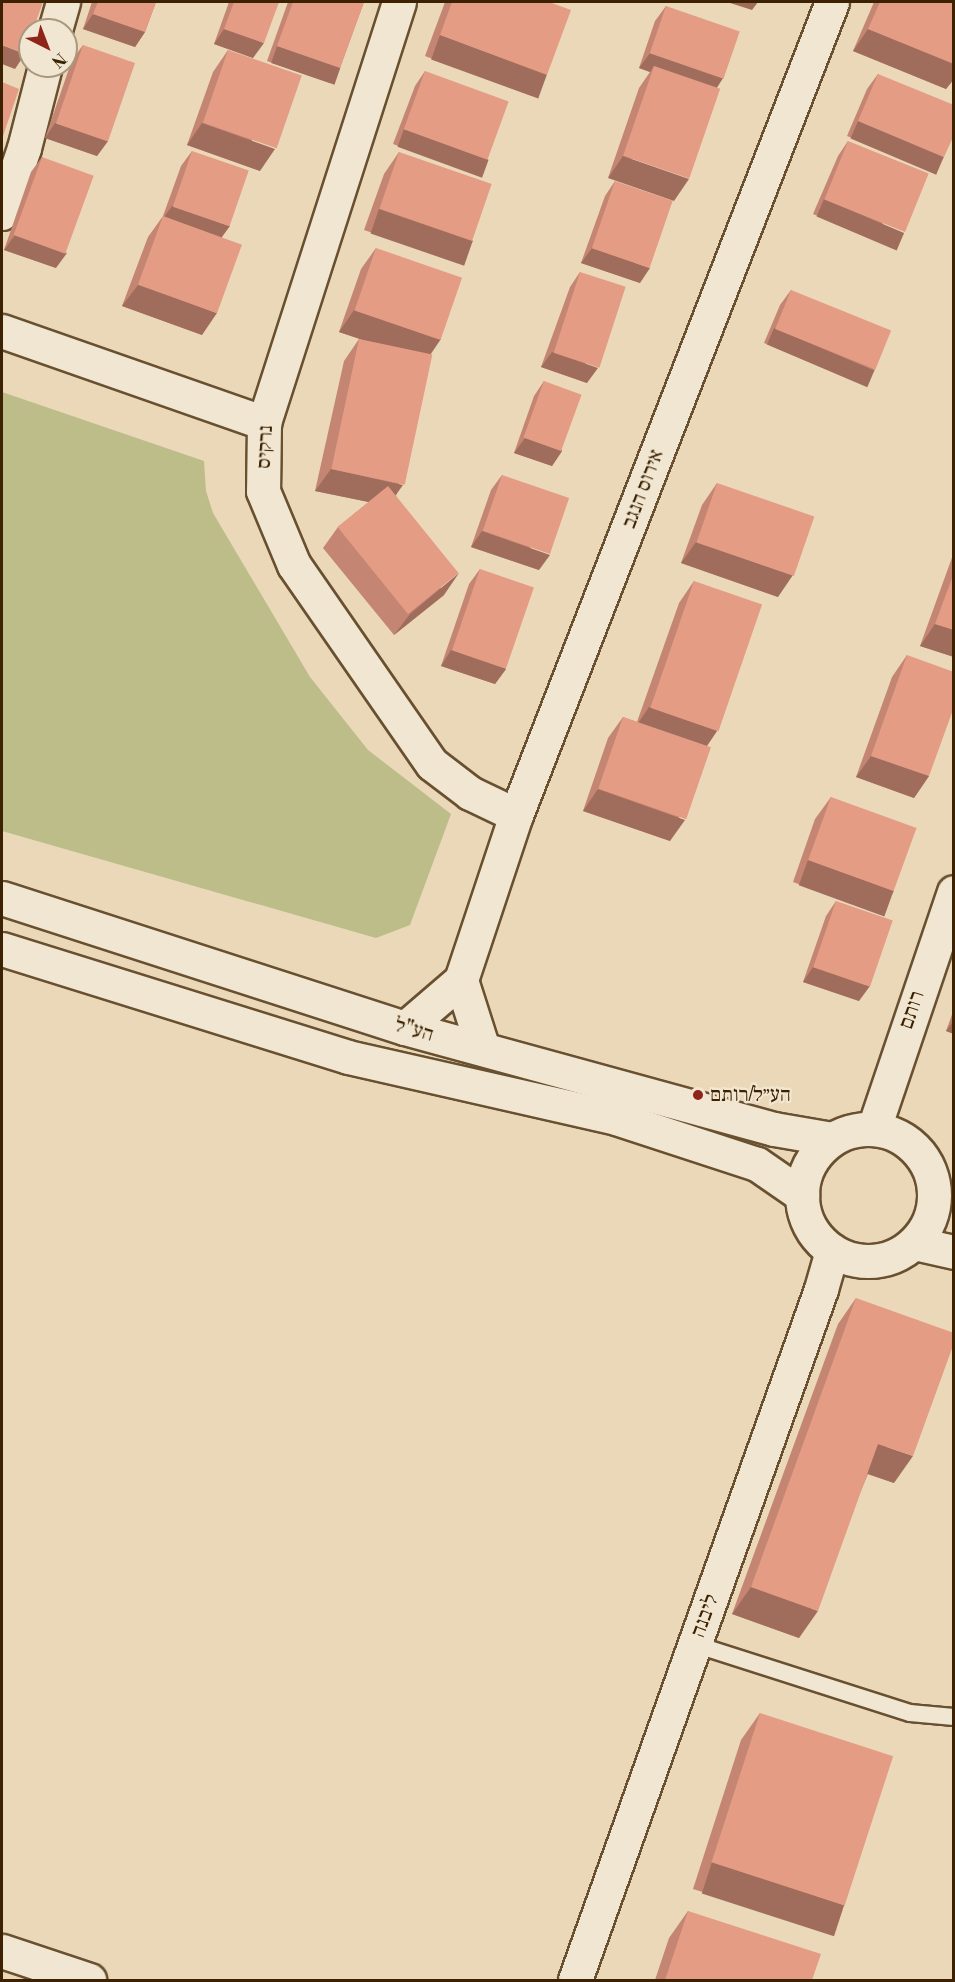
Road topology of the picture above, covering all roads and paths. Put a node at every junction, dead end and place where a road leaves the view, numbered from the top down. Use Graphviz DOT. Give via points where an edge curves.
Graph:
graph roads {
  1 [pos="63,2"];
  2 [pos="399,2"];
  3 [pos="832,2"];
  4 [pos="58,18"];
  5 [pos="42,78"];
  6 [pos="2,213"];
  7 [pos="2,331"];
  8 [pos="264,423"];
  9 [pos="516,815"];
  10 [pos="954,892"];
  11 [pos="2,898"];
  12 [pos="2,949"];
  13 [pos="461,980"];
  14 [pos="405,1028"];
  15 [pos="483,1049"];
  16 [pos="874,1128"];
  17 [pos="832,1139"];
  18 [pos="940,1170"];
  19 [pos="802,1195"];
  20 [pos="914,1243"];
  21 [pos="832,1251"];
  22 [pos="954,1252"];
  23 [pos="694,1644"];
  24 [pos="954,1717"];
  25 [pos="2,1951"];
  26 [pos="89,1980"];
  27 [pos="575,1980"];
  1 -- 4 [label="street"];
  2 -- 8 [label="street, נרקיס"];
  3 -- 9 [label="street, אירוס הנגב"];
  5 -- 6 [label="street"];
  7 -- 8 [label="street"];
  8 -- 9 [label="street, נרקיס" via="263,490 294,565 432,764 470,793"];
  9 -- 13 [label="street, אירוס הנגב"];
  10 -- 16 [label="street, רותם"];
  11 -- 14 [label="street, הע\"ל"];
  12 -- 19 [label="street, הע\"ל" via="348,1057 616,1118 757,1164"];
  13 -- 14 [label="street"];
  13 -- 15 [label="street"];
  14 -- 15 [label="street, הע\"ל"];
  15 -- 17 [label="street, הע\"ל" via="774,1129"];
  16 -- 17 [label="street" via="852,1130"];
  16 -- 18 [label="street" via="895,1134"];
  17 -- 19 [label="street" via="816,1154 806,1173"];
  18 -- 20 [label="street" via="927,1226"];
  19 -- 21 [label="street" via="805,1216 816,1236"];
  20 -- 21 [label="street" via="895,1256 874,1262 852,1260"];
  20 -- 22 [label="street"];
  21 -- 23 [label="street, ליבנה"];
  23 -- 24 [label="lane" via="910,1713"];
  23 -- 27 [label="street, ליבנה"];
  25 -- 26 [label="street"];
}
